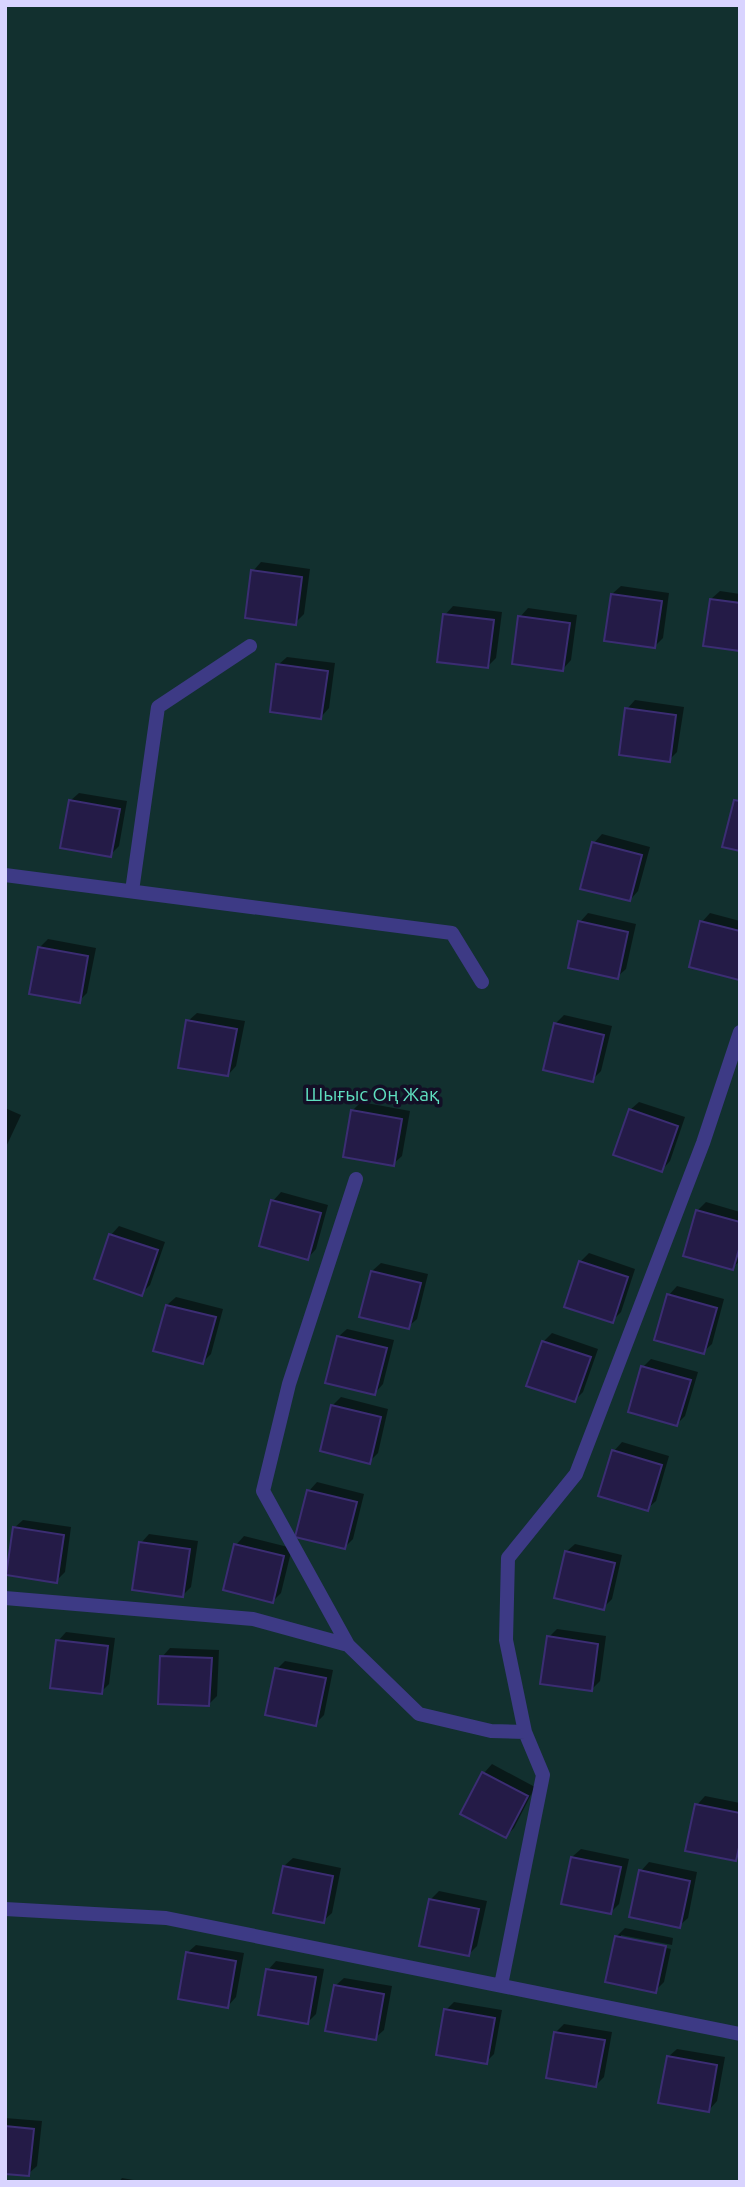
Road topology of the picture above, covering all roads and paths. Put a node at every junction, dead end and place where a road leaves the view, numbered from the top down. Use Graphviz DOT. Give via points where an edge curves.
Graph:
graph roads {
  1 [pos="250,646"];
  2 [pos="5,875"];
  3 [pos="132,891"];
  4 [pos="482,982"];
  5 [pos="740,1032"];
  6 [pos="356,1179"];
  7 [pos="5,1598"];
  8 [pos="348,1645"];
  9 [pos="525,1732"];
  10 [pos="5,1909"];
  11 [pos="501,1985"];
  12 [pos="740,2034"];
  1 -- 3 [label="lane" via="158,707"];
  2 -- 3 [label="lane"];
  3 -- 4 [label="lane" via="452,933"];
  5 -- 9 [label="lane" via="703,1143 576,1474 508,1558 506,1640"];
  6 -- 8 [label="lane" via="289,1384 263,1491"];
  7 -- 8 [label="lane" via="253,1619"];
  8 -- 9 [label="lane" via="419,1714 491,1731"];
  9 -- 11 [label="lane" via="543,1775"];
  10 -- 11 [label="lane" via="166,1918"];
  11 -- 12 [label="lane"];
}
